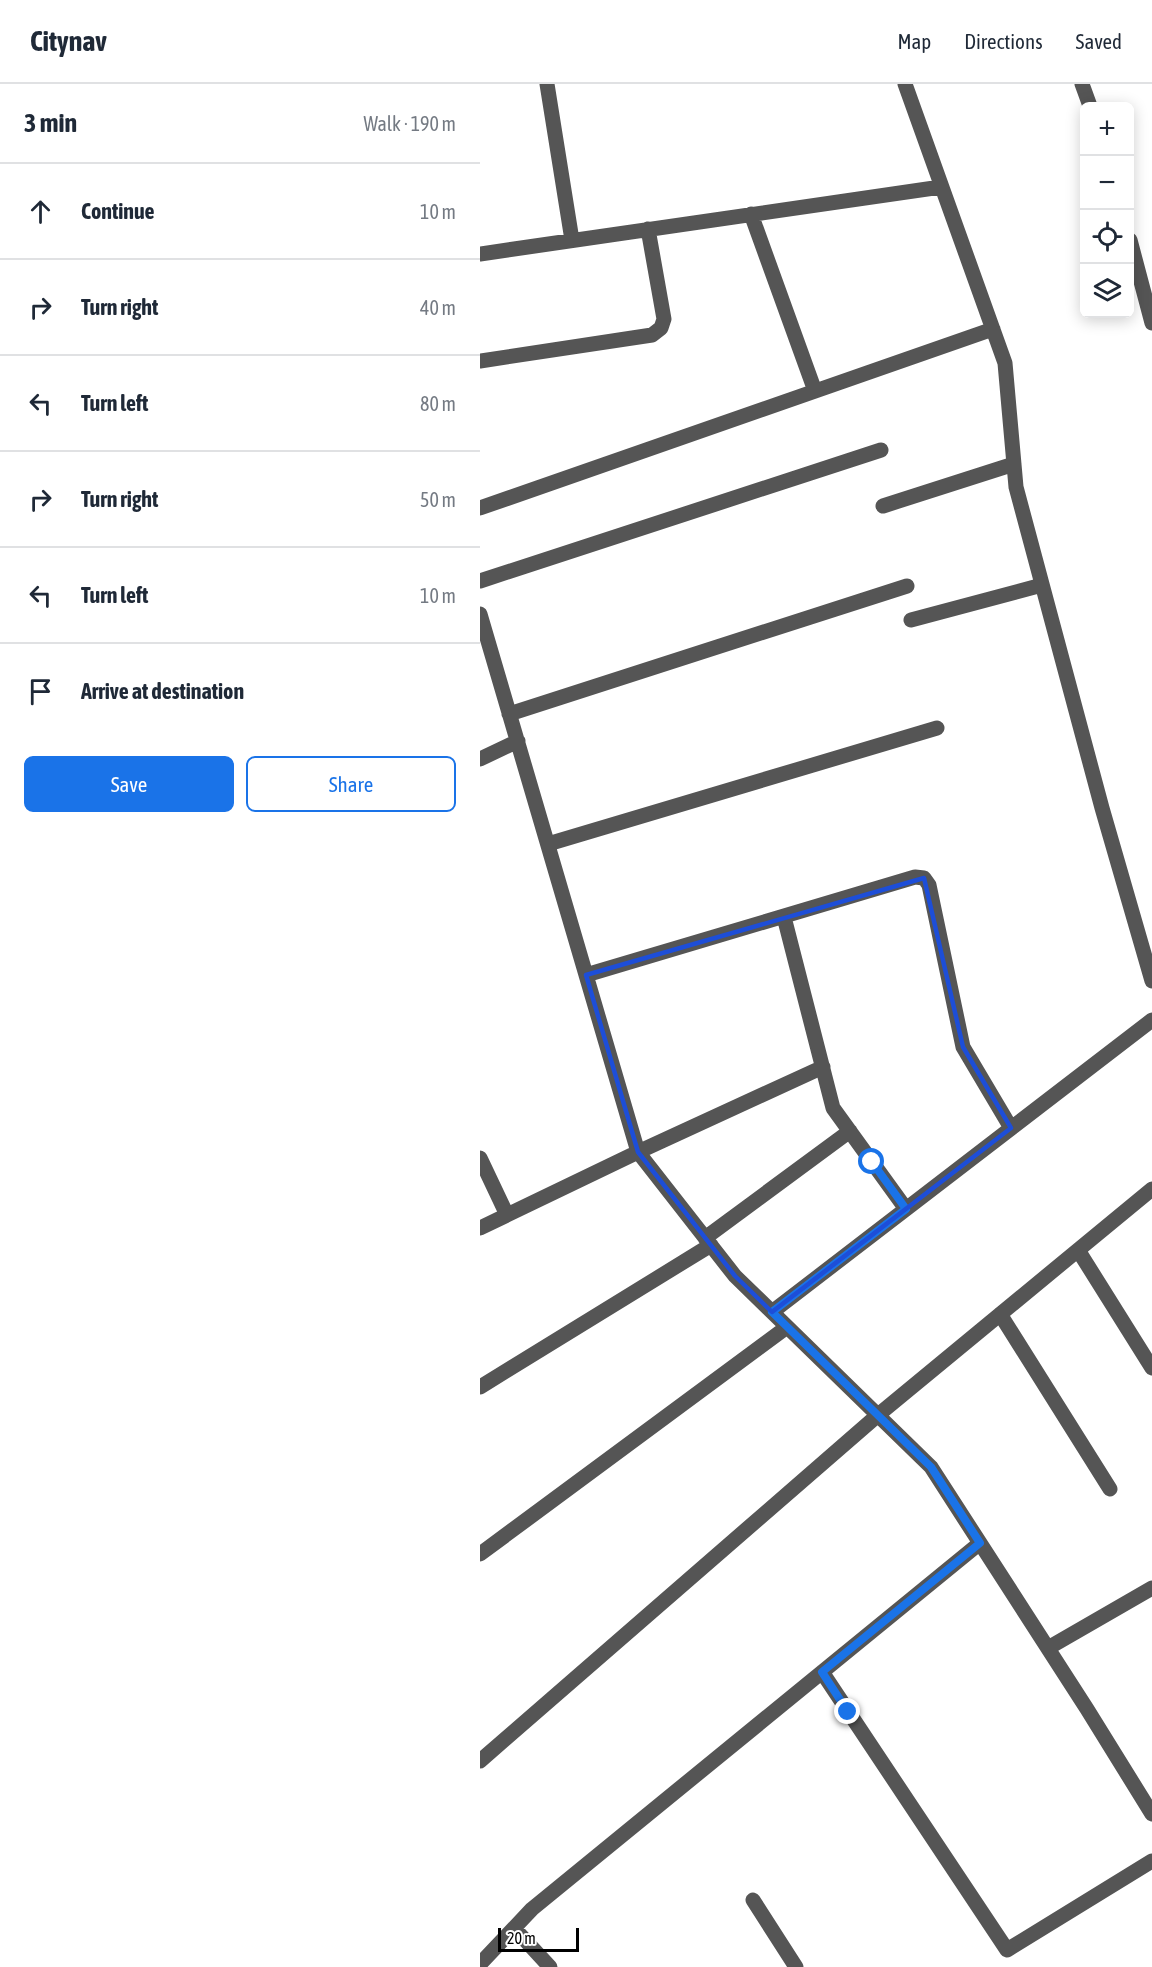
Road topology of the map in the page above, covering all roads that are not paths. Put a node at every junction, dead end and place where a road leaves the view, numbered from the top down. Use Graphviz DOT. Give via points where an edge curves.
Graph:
graph roads {
  1 [pos="547,84"];
  2 [pos="904,84"];
  3 [pos="1082,84"];
  4 [pos="1089,102"];
  5 [pos="941,187"];
  6 [pos="752,214"];
  7 [pos="648,229"];
  8 [pos="572,240"];
  9 [pos="480,254"];
  10 [pos="1134,255"];
  11 [pos="1152,323"];
  12 [pos="993,329"];
  13 [pos="480,361"];
  14 [pos="815,391"];
  15 [pos="881,450"];
  16 [pos="1014,464"];
  17 [pos="883,506"];
  18 [pos="480,508"];
  19 [pos="480,581"];
  20 [pos="1042,585"];
  21 [pos="907,586"];
  22 [pos="480,614"];
  23 [pos="911,620"];
  24 [pos="483,636"];
  25 [pos="509,714"];
  26 [pos="937,728"];
  27 [pos="518,741"];
  28 [pos="480,759"];
  29 [pos="548,844"];
  30 [pos="784,917"];
  31 [pos="586,975"];
  32 [pos="1152,981"];
  33 [pos="1152,1020"];
  34 [pos="823,1067"];
  35 [pos="1011,1128"];
  36 [pos="850,1131"];
  37 [pos="638,1152"];
  38 [pos="480,1158"];
  39 [pos="1152,1189"];
  40 [pos="906,1209"];
  41 [pos="507,1215"];
  42 [pos="480,1228"];
  43 [pos="708,1242"];
  44 [pos="1078,1250"];
  45 [pos="772,1312"];
  46 [pos="1000,1314"];
  47 [pos="787,1327"];
  48 [pos="1152,1368"];
  49 [pos="480,1387"];
  50 [pos="878,1416"];
  51 [pos="1110,1489"];
  52 [pos="980,1543"];
  53 [pos="480,1554"];
  54 [pos="1152,1588"];
  55 [pos="1048,1648"];
  56 [pos="822,1672"];
  57 [pos="480,1761"];
  58 [pos="1152,1814"];
  59 [pos="1152,1861"];
  60 [pos="753,1900"];
  61 [pos="514,1928"];
  62 [pos="480,1964"];
  63 [pos="550,1967"];
  64 [pos="796,1967"];
  1 -- 8 [label="street"];
  2 -- 5 [label="street"];
  3 -- 4 [label="street"];
  5 -- 6 [label="street"];
  5 -- 12 [label="street"];
  6 -- 7 [label="street"];
  6 -- 14 [label="street"];
  7 -- 8 [label="street"];
  7 -- 13 [label="street" via="664,319 662,328 652,335"];
  8 -- 9 [label="street"];
  10 -- 11 [label="street"];
  12 -- 14 [label="street"];
  12 -- 16 [label="street" via="1005,363"];
  14 -- 18 [label="street"];
  15 -- 19 [label="street"];
  16 -- 17 [label="street"];
  16 -- 20 [label="street" via="1016,487"];
  20 -- 23 [label="street"];
  20 -- 32 [label="street"];
  21 -- 25 [label="street"];
  22 -- 24 [label="street"];
  24 -- 25 [label="street"];
  25 -- 27 [label="street"];
  26 -- 29 [label="street"];
  27 -- 28 [label="street"];
  27 -- 29 [label="street"];
  29 -- 31 [label="street"];
  30 -- 31 [label="street"];
  30 -- 34 [label="street"];
  30 -- 35 [label="street" via="915,877 924,878 929,885 963,1047"];
  31 -- 37 [label="street"];
  33 -- 35 [label="street"];
  34 -- 36 [label="street" via="833,1108"];
  34 -- 37 [label="street"];
  35 -- 40 [label="street"];
  36 -- 40 [label="street"];
  36 -- 43 [label="street"];
  37 -- 41 [label="street"];
  37 -- 43 [label="street"];
  38 -- 41 [label="street"];
  39 -- 44 [label="street"];
  40 -- 45 [label="street"];
  41 -- 42 [label="street"];
  43 -- 45 [label="street" via="735,1276"];
  43 -- 49 [label="street"];
  44 -- 46 [label="street"];
  44 -- 48 [label="street"];
  45 -- 47 [label="street"];
  46 -- 50 [label="street"];
  46 -- 51 [label="street"];
  47 -- 50 [label="street"];
  47 -- 53 [label="street"];
  50 -- 52 [label="street" via="931,1467"];
  50 -- 57 [label="street"];
  52 -- 55 [label="street"];
  52 -- 56 [label="street"];
  54 -- 55 [label="street"];
  55 -- 58 [label="street"];
  56 -- 59 [label="street" via="1007,1950"];
  56 -- 61 [label="street" via="532,1909"];
  60 -- 64 [label="street"];
  61 -- 62 [label="street"];
  61 -- 63 [label="street"];
}
